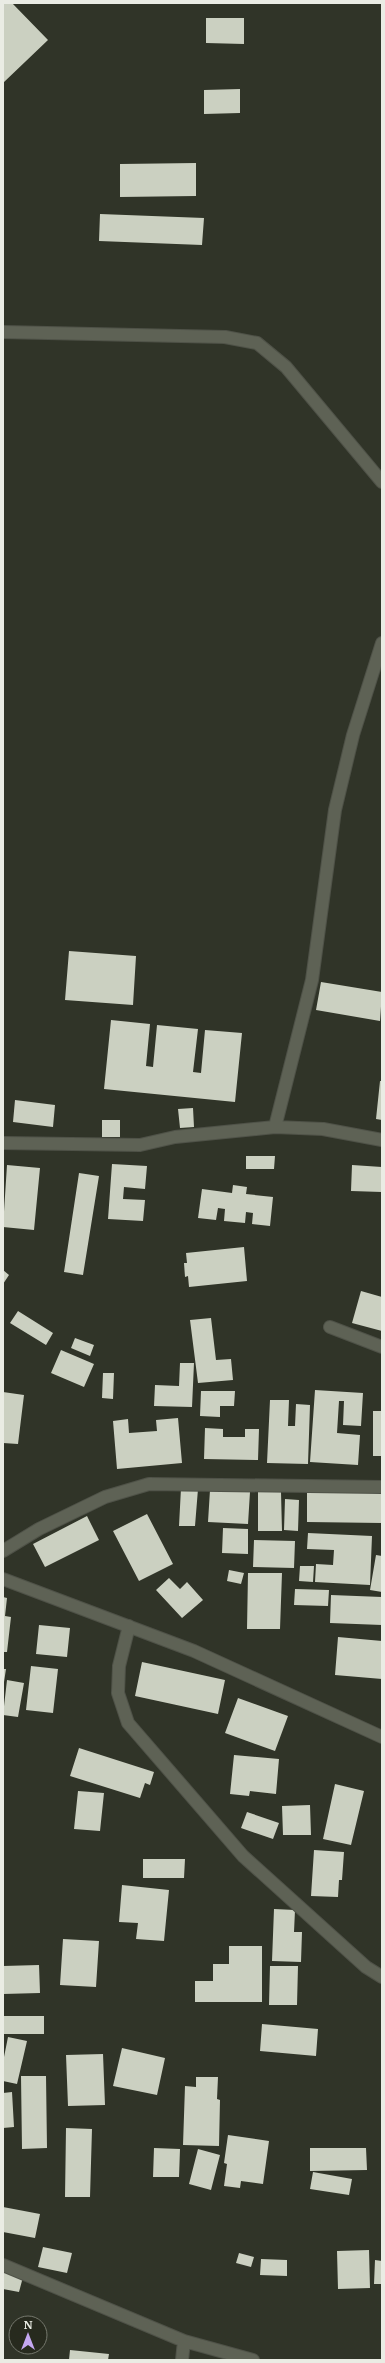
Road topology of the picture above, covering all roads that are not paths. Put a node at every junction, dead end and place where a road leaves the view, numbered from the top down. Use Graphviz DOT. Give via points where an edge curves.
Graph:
graph roads {
  1 [pos="3,332"];
  2 [pos="382,482"];
  3 [pos="382,643"];
  4 [pos="275,1127"];
  5 [pos="382,1140"];
  6 [pos="3,1143"];
  7 [pos="330,1327"];
  8 [pos="382,1347"];
  9 [pos="382,1487"];
  10 [pos="3,1551"];
  11 [pos="3,1579"];
  12 [pos="129,1626"];
  13 [pos="382,1737"];
  14 [pos="381,1979"];
  15 [pos="3,2265"];
  16 [pos="184,2341"];
  17 [pos="182,2360"];
  18 [pos="253,2360"];
  1 -- 2 [label="street" via="225,337 257,344 286,367"];
  3 -- 4 [label="street" via="353,735 335,810 312,980"];
  4 -- 5 [label="street" via="323,1129"];
  4 -- 6 [label="street" via="175,1137 140,1145"];
  7 -- 8 [label="street"];
  9 -- 10 [label="street" via="150,1484 105,1497 39,1529"];
  11 -- 12 [label="street"];
  12 -- 13 [label="street" via="194,1651"];
  12 -- 14 [label="street" via="119,1666 118,1693 128,1723 243,1856"];
  15 -- 16 [label="street"];
  16 -- 17 [label="street"];
  16 -- 18 [label="street"];
}
